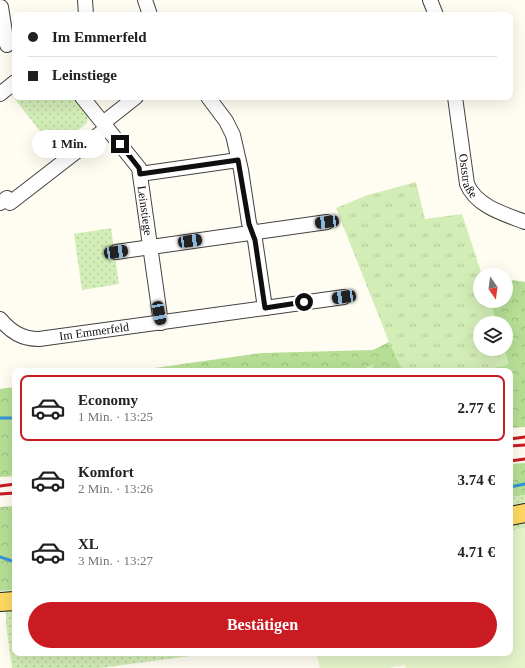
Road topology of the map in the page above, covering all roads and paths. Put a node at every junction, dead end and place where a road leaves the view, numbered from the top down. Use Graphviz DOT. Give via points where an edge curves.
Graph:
graph roads {
  1 [pos="86,0"];
  2 [pos="145,0"];
  3 [pos="430,0"];
  4 [pos="1,7"];
  5 [pos="86,12"];
  6 [pos="149,12"];
  7 [pos="435,12"];
  8 [pos="7,45"];
  9 [pos="12,84"];
  10 [pos="0,94"];
  11 [pos="84,100"];
  12 [pos="132,100"];
  13 [pos="210,100"];
  14 [pos="455,100"];
  15 [pos="103,123"];
  16 [pos="238,160"];
  17 [pos="140,174"];
  18 [pos="2,197"];
  19 [pos="327,222"];
  20 [pos="525,222"];
  21 [pos="252,232"];
  22 [pos="150,247"];
  23 [pos="116,252"];
  24 [pos="344,297"];
  25 [pos="265,308"];
  26 [pos="0,319"];
  27 [pos="160,322"];
  28 [pos="525,513"];
  29 [pos="513,515"];
  30 [pos="12,601"];
  31 [pos="0,602"];
  1 -- 5 [label="street"];
  2 -- 6 [label="street"];
  3 -- 7 [label="street"];
  4 -- 8 [label="street"];
  9 -- 10 [label="street"];
  11 -- 15 [label="street, Leinstiege"];
  12 -- 15 [label="street"];
  13 -- 16 [label="street" via="230,128"];
  14 -- 20 [label="street, Oststraße" via="466,176 472,195 483,203"];
  15 -- 17 [label="street, Leinstiege" via="139,168"];
  15 -- 18 [label="street" via="107,128 10,203"];
  16 -- 17 [label="street, Leinstiege"];
  16 -- 21 [label="street"];
  17 -- 22 [label="street, Leinstiege"];
  19 -- 21 [label="street"];
  21 -- 22 [label="street, Leinstiege"];
  21 -- 25 [label="street"];
  22 -- 23 [label="street, Leinstiege"];
  22 -- 27 [label="street, Leinstiege"];
  24 -- 25 [label="street, Im Emmerfeld"];
  25 -- 27 [label="street, Im Emmerfeld"];
  26 -- 27 [label="street, Im Emmerfeld" via="17,334 25,338 39,339"];
  28 -- 29 [label="main road"];
  30 -- 31 [label="main road"];
}
